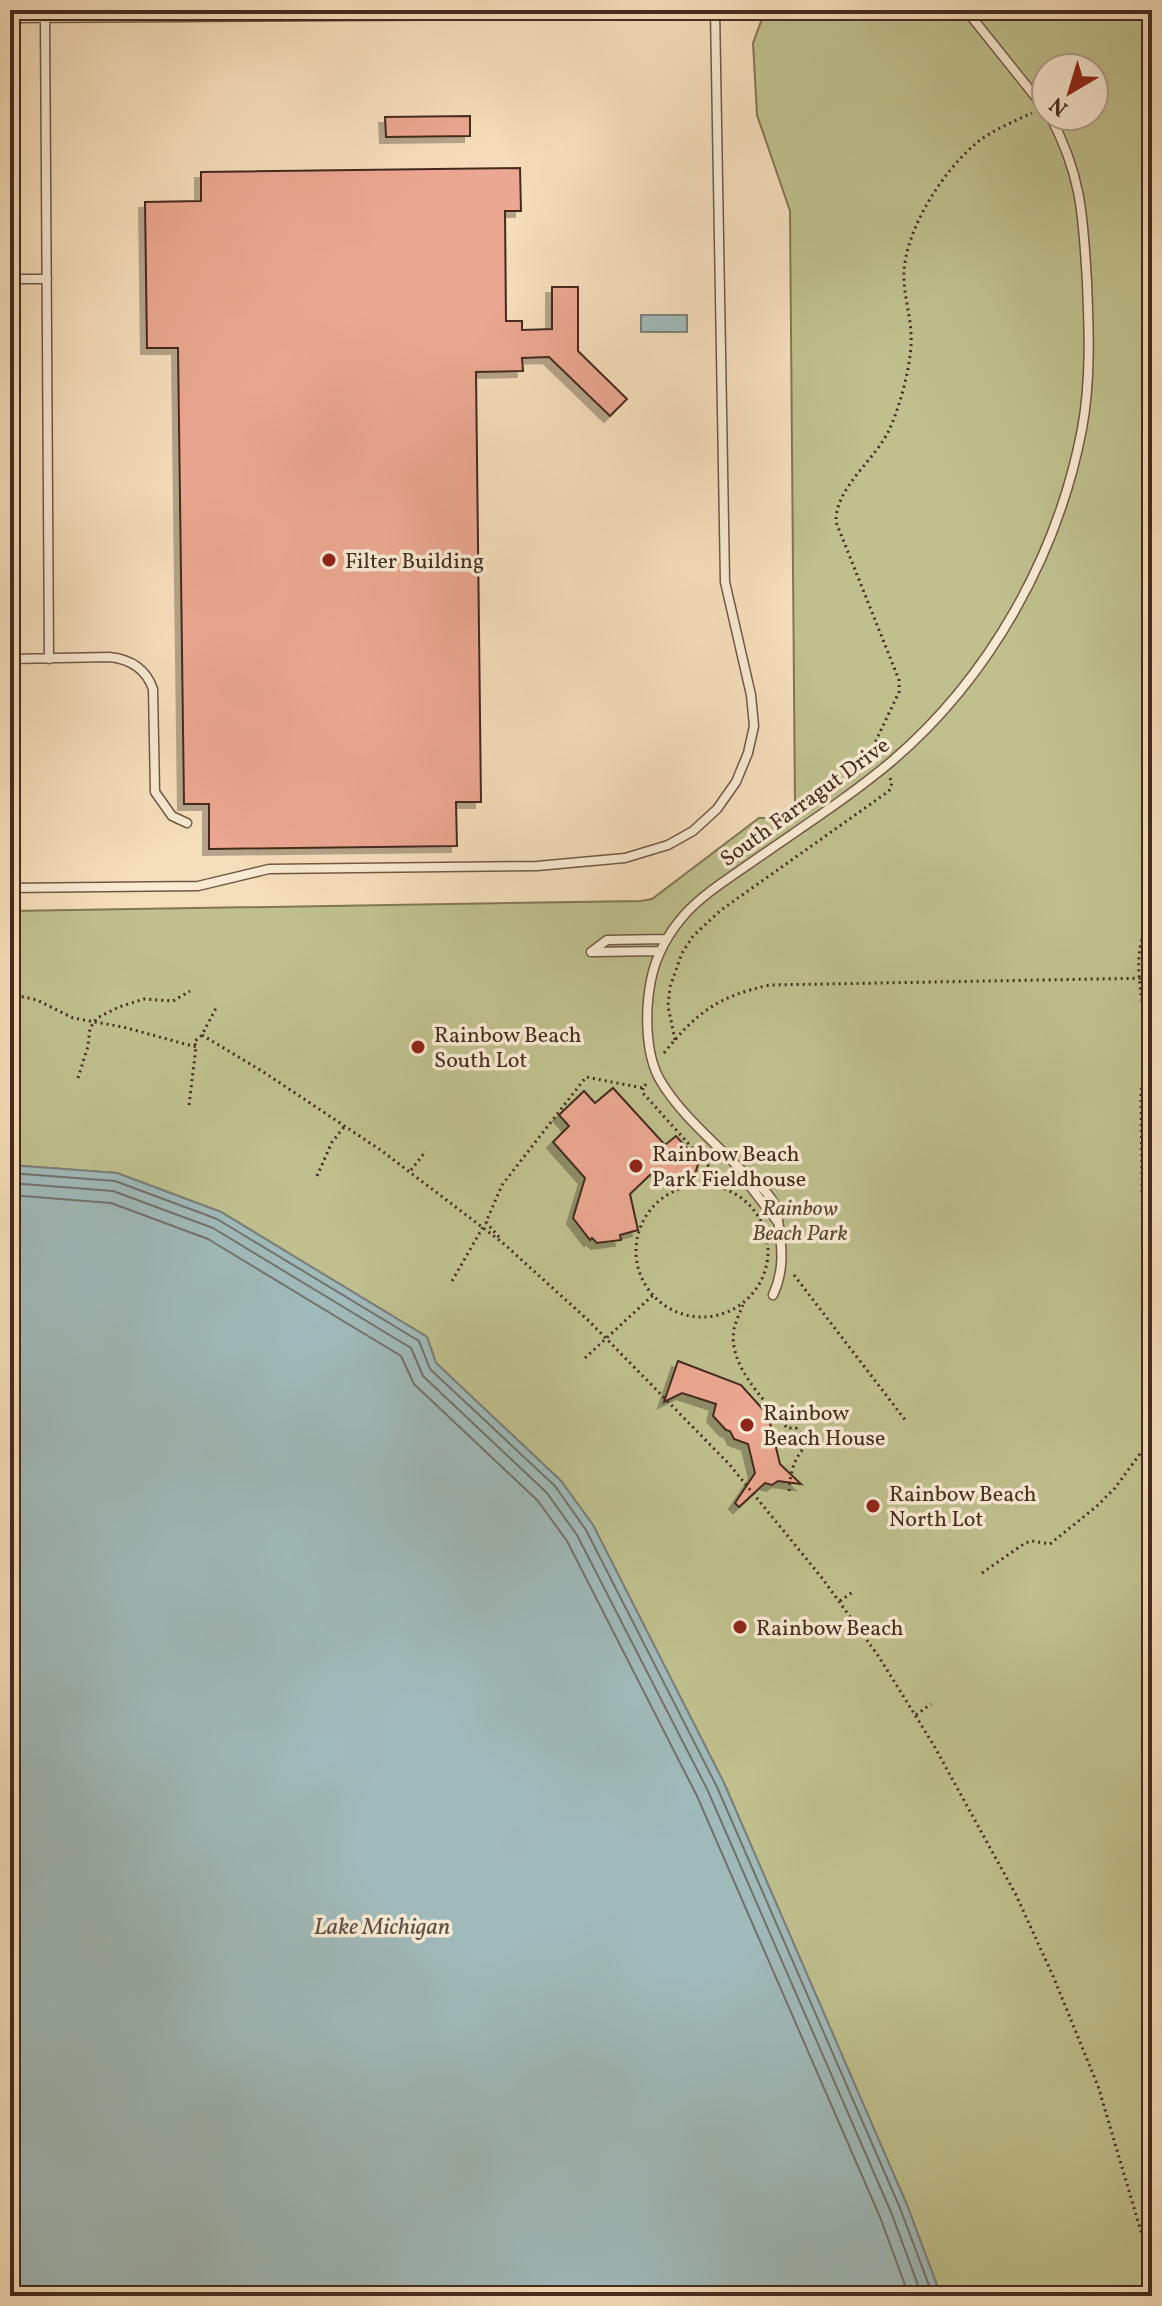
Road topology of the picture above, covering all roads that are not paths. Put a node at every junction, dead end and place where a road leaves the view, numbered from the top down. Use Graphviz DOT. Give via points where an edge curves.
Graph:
graph roads {
  1 [pos="626,10"];
  2 [pos="715,10"];
  3 [pos="834,10"];
  4 [pos="863,10"];
  5 [pos="966,10"];
  6 [pos="520,13"];
  7 [pos="10,18"];
  8 [pos="45,18"];
  9 [pos="1030,95"];
  10 [pos="1058,132"];
  11 [pos="10,279"];
  12 [pos="47,279"];
  13 [pos="10,659"];
  14 [pos="49,659"];
  15 [pos="187,823"];
  16 [pos="10,888"];
  17 [pos="667,939"];
  18 [pos="660,951"];
  19 [pos="773,1295"];
  1 -- 6 [label="lane"];
  2 -- 16 [label="lane" via="725,582 754,726 736,782 717,809 668,845 625,858 537,866 269,869 198,886"];
  3 -- 4 [label="lane"];
  5 -- 9 [label="lane"];
  6 -- 8 [label="lane"];
  7 -- 8 [label="lane"];
  8 -- 12 [label="lane"];
  10 -- 17 [label="lane, South Farragut Drive" via="1079,190 1090,347 1083,427 1066,496 1044,553 976,671 947,708 872,777 703,897"];
  11 -- 12 [label="lane"];
  12 -- 14 [label="lane"];
  13 -- 14 [label="lane"];
  14 -- 15 [label="lane" via="123,659 149,678 155,792 172,816"];
  17 -- 18 [label="lane, South Farragut Drive"];
  17 -- 18 [label="lane" via="607,940 591,952"];
  18 -- 19 [label="lane, South Farragut Drive" via="648,1017 655,1070 673,1098 776,1208 782,1262"];
}
